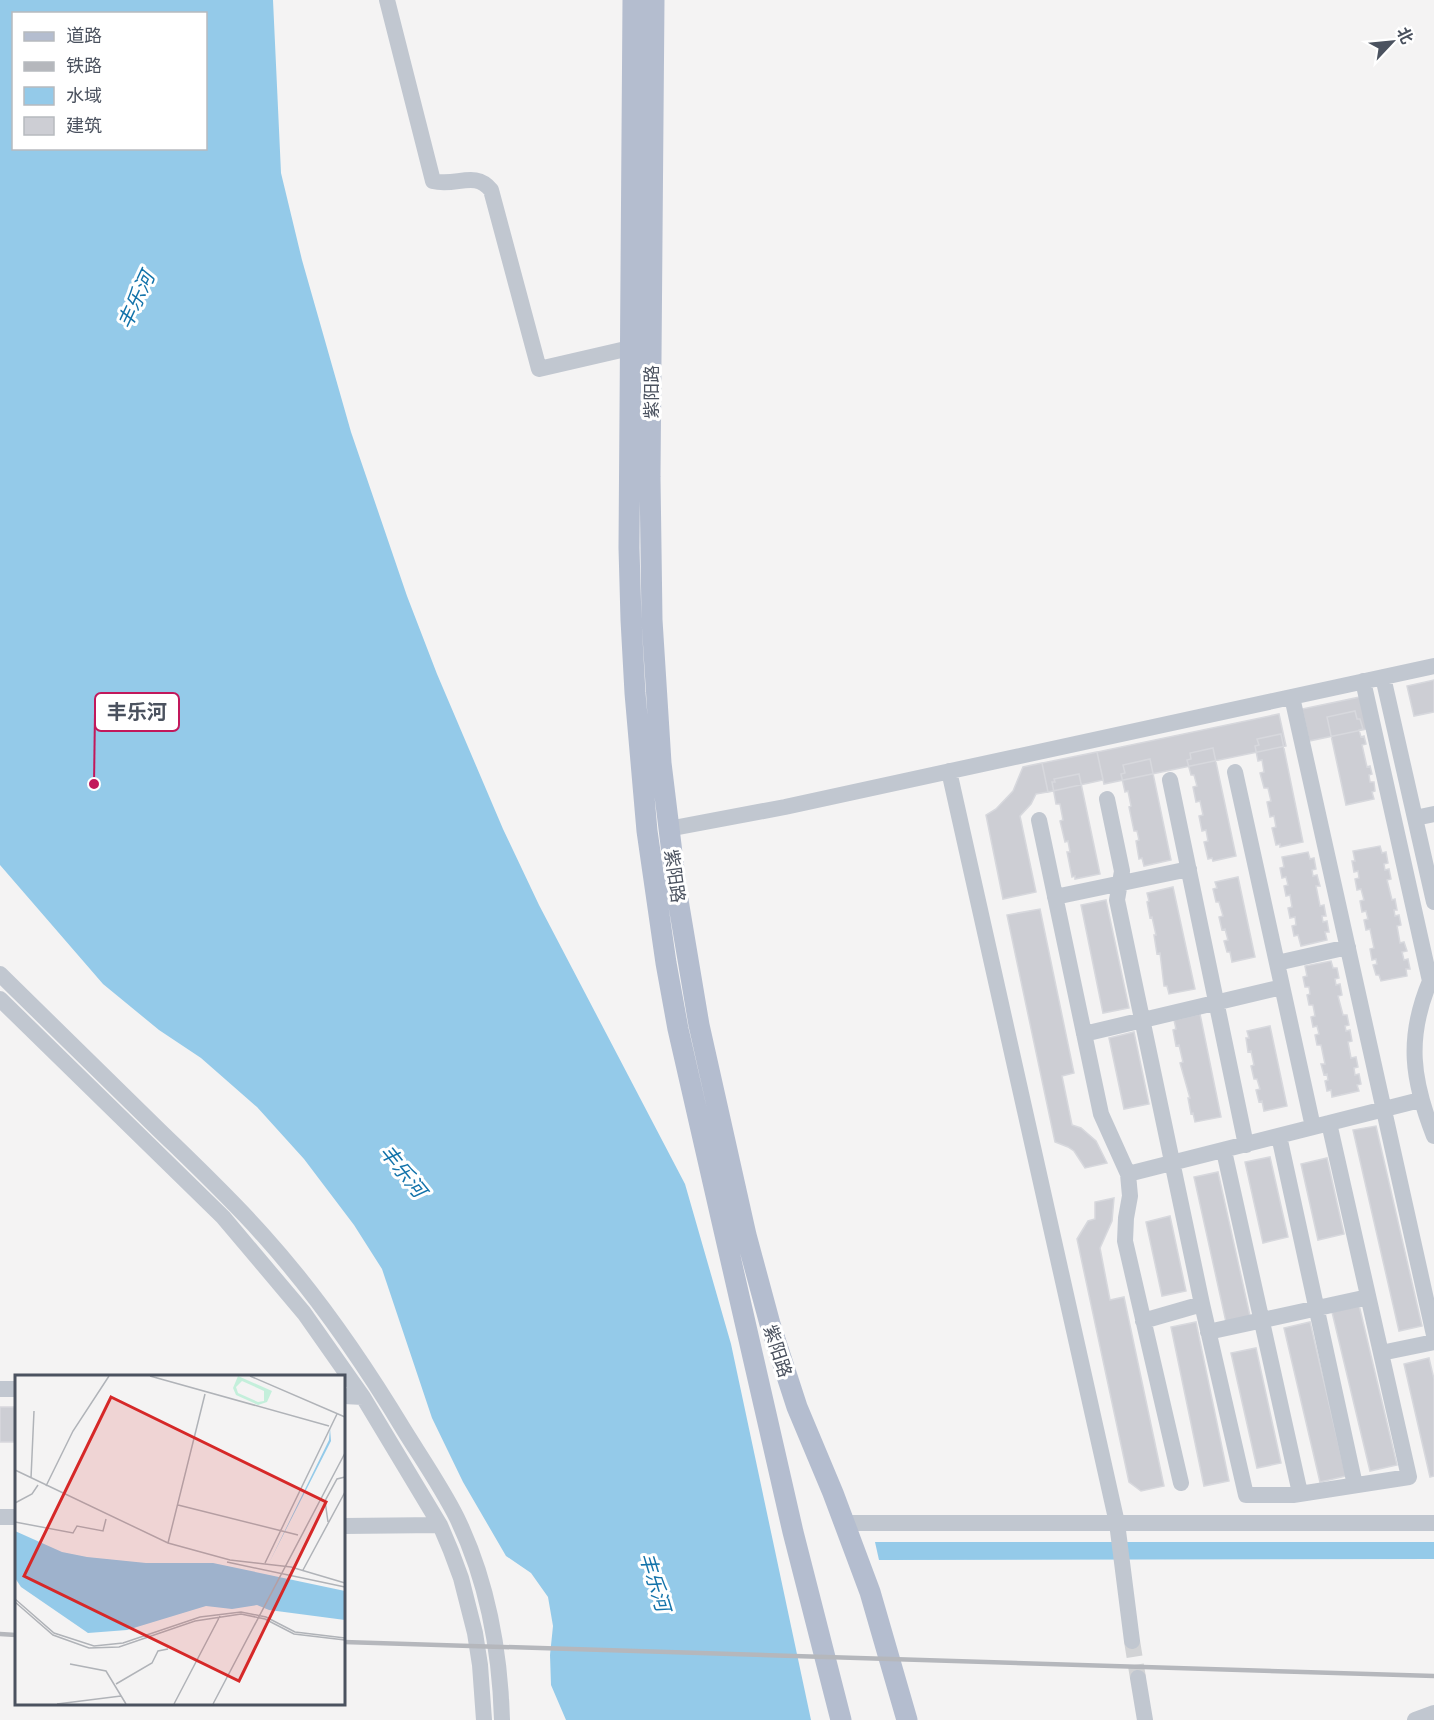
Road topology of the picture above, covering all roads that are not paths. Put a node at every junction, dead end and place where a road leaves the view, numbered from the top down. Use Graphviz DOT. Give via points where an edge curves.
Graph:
graph roads {
  1 [pos="387,0"];
  2 [pos="633,0"];
  3 [pos="654,0"];
  4 [pos="630,348"];
  5 [pos="1434,666"];
  6 [pos="1383,677"];
  7 [pos="1363,681"];
  8 [pos="1292,697"];
  9 [pos="949,771"];
  10 [pos="1235,772"];
  11 [pos="1170,780"];
  12 [pos="1107,799"];
  13 [pos="1434,814"];
  14 [pos="1415,818"];
  15 [pos="1039,820"];
  16 [pos="668,829"];
  17 [pos="1189,869"];
  18 [pos="1120,884"];
  19 [pos="1055,897"];
  20 [pos="1434,902"];
  21 [pos="1348,947"];
  22 [pos="1277,963"];
  23 [pos="0,974"];
  24 [pos="1432,981"];
  25 [pos="1282,987"];
  26 [pos="0,999"];
  27 [pos="1216,1002"];
  28 [pos="1143,1020"];
  29 [pos="1084,1034"];
  30 [pos="1420,1100"];
  31 [pos="1384,1109"];
  32 [pos="1321,1125"];
  33 [pos="1279,1136"];
  34 [pos="1434,1136"];
  35 [pos="1246,1145"];
  36 [pos="1224,1151"];
  37 [pos="1172,1163"];
  38 [pos="1128,1174"];
  39 [pos="1368,1297"];
  40 [pos="1202,1304"];
  41 [pos="1317,1308"];
  42 [pos="1143,1321"];
  43 [pos="1262,1321"];
  44 [pos="1208,1332"];
  45 [pos="1434,1335"];
  46 [pos="1434,1342"];
  47 [pos="1381,1353"];
  48 [pos="345,1396"];
  49 [pos="363,1397"];
  50 [pos="1181,1483"];
  51 [pos="1355,1485"];
  52 [pos="1300,1493"];
  53 [pos="845,1523"];
  54 [pos="1434,1523"];
  55 [pos="440,1525"];
  56 [pos="345,1526"];
  57 [pos="1118,1528"];
  58 [pos="1132,1641"];
  59 [pos="1138,1678"];
  60 [pos="1434,1713"];
  61 [pos="484,1720"];
  62 [pos="502,1720"];
  63 [pos="841,1720"];
  64 [pos="907,1720"];
  65 [pos="1145,1720"];
  66 [pos="1415,1720"];
  1 -- 4 [label="street" via="433,181 445,184 477,179 491,190 539,369"];
  2 -- 4 [label="main road, 紫阳路"];
  3 -- 16 [label="main road, 紫阳路" via="651,548 656,691"];
  4 -- 63 [label="main road, 紫阳路" via="631,631 640,764 656,897 678,1029 793,1532"];
  5 -- 6 [label="street"];
  6 -- 7 [label="street"];
  6 -- 14 [label="street"];
  7 -- 8 [label="street"];
  7 -- 24 [label="street"];
  8 -- 9 [label="street"];
  8 -- 21 [label="street"];
  9 -- 16 [label="street"];
  9 -- 57 [label="street"];
  10 -- 22 [label="street"];
  11 -- 17 [label="street"];
  12 -- 18 [label="street" via="1122,871"];
  13 -- 14 [label="street"];
  14 -- 20 [label="street"];
  15 -- 19 [label="street"];
  16 -- 53 [label="main road, 紫阳路" via="699,1025 757,1280 790,1388"];
  17 -- 18 [label="street"];
  17 -- 27 [label="street"];
  18 -- 19 [label="street"];
  18 -- 28 [label="street" via="1117,900"];
  19 -- 29 [label="street"];
  21 -- 22 [label="street"];
  21 -- 31 [label="street"];
  22 -- 25 [label="street"];
  23 -- 62 [label="street" via="236,1205 292,1269 378,1387 456,1517 468,1545 493,1630"];
  24 -- 30 [label="street" via="1419,1010 1414,1044"];
  25 -- 27 [label="street"];
  25 -- 32 [label="street"];
  26 -- 49 [label="street" via="230,1225 304,1312"];
  27 -- 28 [label="street"];
  27 -- 35 [label="street"];
  28 -- 29 [label="street"];
  28 -- 37 [label="street"];
  29 -- 38 [label="street" via="1101,1114"];
  30 -- 31 [label="street"];
  30 -- 34 [label="street"];
  31 -- 32 [label="street"];
  31 -- 45 [label="street"];
  32 -- 33 [label="street"];
  32 -- 39 [label="street"];
  33 -- 35 [label="street"];
  33 -- 41 [label="street"];
  35 -- 36 [label="street"];
  36 -- 37 [label="street"];
  36 -- 43 [label="street"];
  37 -- 38 [label="street"];
  37 -- 40 [label="street"];
  38 -- 42 [label="street" via="1125,1241"];
  39 -- 41 [label="street"];
  39 -- 47 [label="street"];
  40 -- 42 [label="street"];
  40 -- 44 [label="street"];
  41 -- 43 [label="street"];
  41 -- 51 [label="street"];
  42 -- 50 [label="street"];
  43 -- 44 [label="street"];
  43 -- 52 [label="street"];
  44 -- 52 [label="street" via="1246,1495"];
  46 -- 47 [label="street"];
  47 -- 51 [label="street" via="1409,1476"];
  48 -- 49 [label="street"];
  49 -- 55 [label="street"];
  51 -- 52 [label="street"];
  53 -- 57 [label="street"];
  53 -- 64 [label="main road, 紫阳路" via="870,1592"];
  54 -- 57 [label="street"];
  55 -- 56 [label="street"];
  55 -- 61 [label="street" via="461,1578 475,1633"];
  57 -- 58 [label="street"];
  59 -- 65 [label="street"];
  60 -- 66 [label="street"];
}
